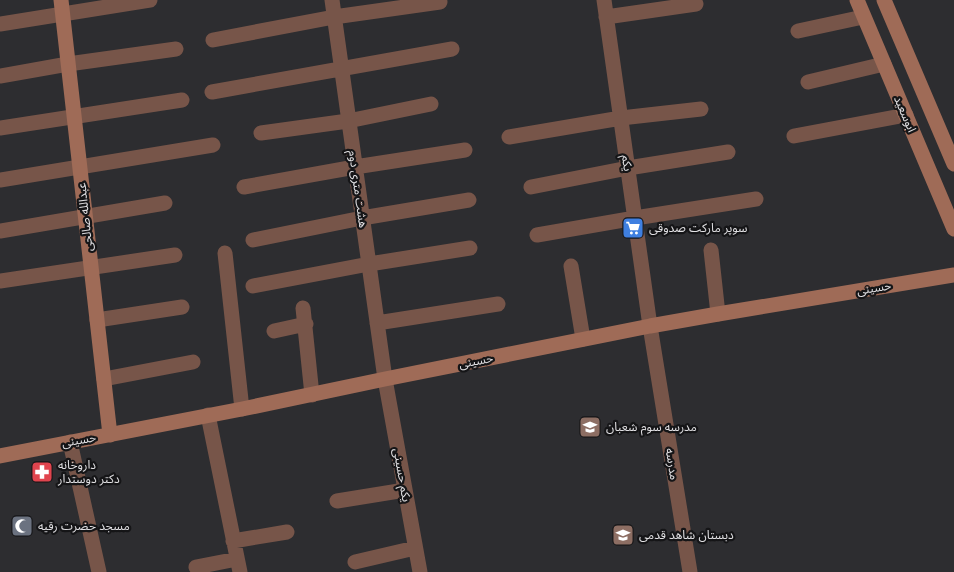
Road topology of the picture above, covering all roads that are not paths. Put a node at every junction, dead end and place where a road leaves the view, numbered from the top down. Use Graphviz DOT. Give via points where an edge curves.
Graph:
graph roads {
  1 [pos="150,0"];
  2 [pos="332,0"];
  3 [pos="604,0"];
  4 [pos="857,0"];
  5 [pos="884,0"];
  6 [pos="440,2"];
  7 [pos="696,4"];
  8 [pos="61,7"];
  9 [pos="334,17"];
  10 [pos="863,17"];
  11 [pos="606,18"];
  12 [pos="0,24"];
  13 [pos="798,31"];
  14 [pos="214,40"];
  15 [pos="176,49"];
  16 [pos="452,49"];
  17 [pos="68,64"];
  18 [pos="884,64"];
  19 [pos="341,69"];
  20 [pos="0,76"];
  21 [pos="808,82"];
  22 [pos="212,92"];
  23 [pos="182,100"];
  24 [pos="431,104"];
  25 [pos="701,109"];
  26 [pos="906,115"];
  27 [pos="74,116"];
  28 [pos="621,118"];
  29 [pos="348,121"];
  30 [pos="0,128"];
  31 [pos="261,132"];
  32 [pos="794,136"];
  33 [pos="509,137"];
  34 [pos="213,145"];
  35 [pos="465,150"];
  36 [pos="728,152"];
  37 [pos="954,164"];
  38 [pos="80,167"];
  39 [pos="355,167"];
  40 [pos="628,168"];
  41 [pos="0,180"];
  42 [pos="244,188"];
  43 [pos="531,188"];
  44 [pos="756,199"];
  45 [pos="469,200"];
  46 [pos="165,203"];
  47 [pos="85,217"];
  48 [pos="362,218"];
  49 [pos="635,218"];
  50 [pos="954,229"];
  51 [pos="0,231"];
  52 [pos="537,235"];
  53 [pos="253,240"];
  54 [pos="470,248"];
  55 [pos="711,250"];
  56 [pos="225,253"];
  57 [pos="175,254"];
  58 [pos="369,264"];
  59 [pos="571,266"];
  60 [pos="91,268"];
  61 [pos="954,275"];
  62 [pos="0,281"];
  63 [pos="253,286"];
  64 [pos="498,304"];
  65 [pos="182,307"];
  66 [pos="303,308"];
  67 [pos="718,314"];
  68 [pos="97,320"];
  69 [pos="377,323"];
  70 [pos="306,324"];
  71 [pos="650,326"];
  72 [pos="274,332"];
  73 [pos="583,339"];
  74 [pos="193,362"];
  75 [pos="104,379"];
  76 [pos="385,379"];
  77 [pos="312,394"];
  78 [pos="242,409"];
  79 [pos="208,415"];
  80 [pos="110,435"];
  81 [pos="70,442"];
  82 [pos="0,456"];
  83 [pos="405,490"];
  84 [pos="337,501"];
  85 [pos="287,532"];
  86 [pos="233,541"];
  87 [pos="415,548"];
  88 [pos="355,562"];
  89 [pos="238,565"];
  90 [pos="196,567"];
  91 [pos="99,572"];
  92 [pos="420,572"];
  93 [pos="690,572"];
  1 -- 8 [label="street"];
  2 -- 9 [label="street, هشت متری دوم"];
  3 -- 11 [label="street, یکم"];
  4 -- 10 [label="street, ابوسعید"];
  5 -- 37 [label="street, ابوسعید"];
  6 -- 9 [label="street"];
  7 -- 11 [label="street"];
  8 -- 12 [label="street"];
  8 -- 17 [label="street, عبدالله صالحی"];
  9 -- 14 [label="street"];
  9 -- 19 [label="street, هشت متری دوم"];
  10 -- 13 [label="street"];
  10 -- 18 [label="street, ابوسعید"];
  11 -- 28 [label="street, یکم"];
  15 -- 17 [label="street"];
  16 -- 19 [label="street"];
  17 -- 20 [label="street"];
  17 -- 27 [label="street, عبدالله صالحی"];
  18 -- 21 [label="street"];
  18 -- 26 [label="street, ابوسعید"];
  19 -- 22 [label="street"];
  19 -- 29 [label="street, هشت متری دوم"];
  23 -- 27 [label="street"];
  24 -- 29 [label="street"];
  25 -- 28 [label="street"];
  26 -- 32 [label="street"];
  26 -- 50 [label="street, ابوسعید"];
  27 -- 30 [label="street"];
  27 -- 38 [label="street, عبدالله صالحی"];
  28 -- 33 [label="street"];
  28 -- 40 [label="street, یکم"];
  29 -- 31 [label="street"];
  29 -- 39 [label="street, هشت متری دوم"];
  34 -- 38 [label="street"];
  35 -- 39 [label="street"];
  36 -- 40 [label="street"];
  38 -- 41 [label="street"];
  38 -- 47 [label="street, عبدالله صالحی"];
  39 -- 42 [label="street"];
  39 -- 48 [label="street, هشت متری دوم"];
  40 -- 43 [label="street"];
  40 -- 49 [label="street, یکم"];
  44 -- 49 [label="street"];
  45 -- 48 [label="street"];
  46 -- 47 [label="street"];
  47 -- 51 [label="street"];
  47 -- 60 [label="street, عبدالله صالحی"];
  48 -- 53 [label="street"];
  48 -- 58 [label="street, هشت متری دوم"];
  49 -- 52 [label="street"];
  49 -- 71 [label="street, یکم"];
  54 -- 58 [label="street"];
  55 -- 67 [label="street"];
  56 -- 78 [label="street"];
  57 -- 60 [label="street"];
  58 -- 63 [label="street"];
  58 -- 69 [label="street, هشت متری دوم"];
  59 -- 73 [label="street"];
  60 -- 62 [label="street"];
  60 -- 68 [label="street, عبدالله صالحی"];
  61 -- 67 [label="street, حسینی"];
  64 -- 69 [label="street"];
  65 -- 68 [label="street"];
  66 -- 70 [label="street"];
  67 -- 71 [label="street, حسینی"];
  68 -- 75 [label="street, عبدالله صالحی"];
  69 -- 76 [label="street, هشت متری دوم"];
  70 -- 72 [label="street"];
  70 -- 77 [label="street"];
  71 -- 73 [label="street, حسینی"];
  71 -- 93 [label="street, مدرسه"];
  73 -- 76 [label="street, حسینی"];
  74 -- 75 [label="street"];
  75 -- 80 [label="street, عبدالله صالحی"];
  76 -- 77 [label="street, حسینی"];
  76 -- 83 [label="street, یکم حسینی"];
  77 -- 78 [label="street, حسینی"];
  78 -- 79 [label="street, حسینی"];
  79 -- 80 [label="street, حسینی"];
  79 -- 86 [label="street"];
  80 -- 81 [label="street, حسینی"];
  81 -- 82 [label="street, حسینی"];
  81 -- 91 [label="street"];
  83 -- 84 [label="street"];
  83 -- 87 [label="street, یکم حسینی"];
  85 -- 86 [label="street"];
  86 -- 89 [label="street"];
  87 -- 88 [label="street"];
  87 -- 92 [label="street, یکم حسینی"];
  89 -- 90 [label="street"];
}
